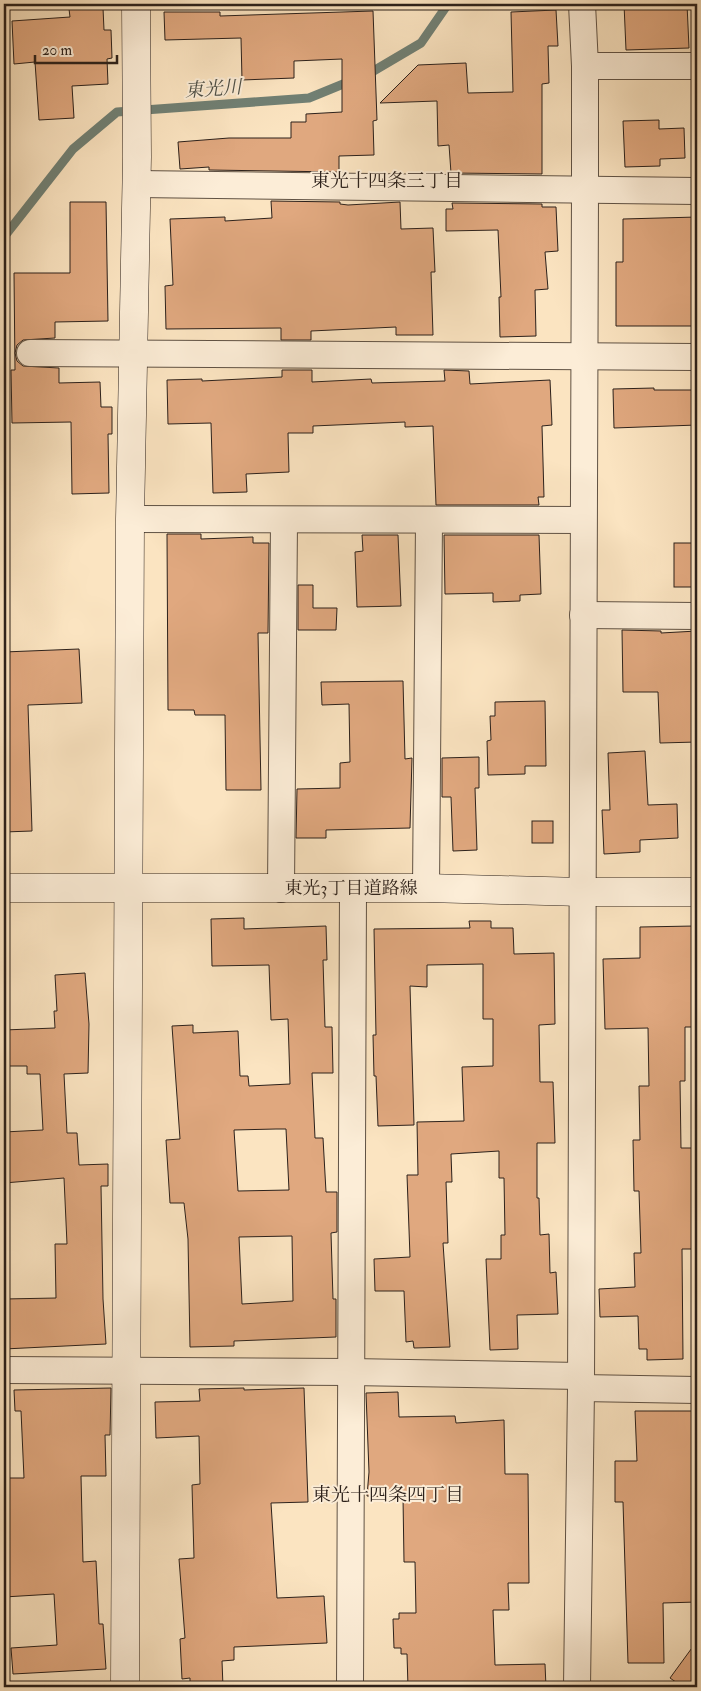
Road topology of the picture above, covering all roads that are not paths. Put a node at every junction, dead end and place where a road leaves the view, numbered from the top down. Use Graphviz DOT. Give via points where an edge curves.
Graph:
graph roads {
  1 [pos="136,4"];
  2 [pos="582,4"];
  3 [pos="585,66"];
  4 [pos="697,66"];
  5 [pos="137,171"];
  6 [pos="585,190"];
  7 [pos="697,191"];
  8 [pos="30,353"];
  9 [pos="132,353"];
  10 [pos="584,356"];
  11 [pos="697,357"];
  12 [pos="130,519"];
  13 [pos="583,520"];
  14 [pos="284,521"];
  15 [pos="429,521"];
  16 [pos="583,615"];
  17 [pos="697,616"];
  18 [pos="4,888"];
  19 [pos="352,888"];
  20 [pos="426,888"];
  21 [pos="128,889"];
  22 [pos="281,889"];
  23 [pos="582,892"];
  24 [pos="697,892"];
  25 [pos="4,1370"];
  26 [pos="125,1370"];
  27 [pos="351,1372"];
  28 [pos="581,1382"];
  29 [pos="697,1390"];
  30 [pos="125,1687"];
  31 [pos="350,1687"];
  32 [pos="577,1687"];
  1 -- 5 [label="street"];
  2 -- 3 [label="street"];
  3 -- 4 [label="street"];
  3 -- 6 [label="street"];
  5 -- 6 [label="street"];
  5 -- 9 [label="street"];
  6 -- 7 [label="street"];
  6 -- 10 [label="street"];
  8 -- 9 [label="street"];
  9 -- 10 [label="street"];
  9 -- 12 [label="street"];
  10 -- 11 [label="street"];
  10 -- 13 [label="street"];
  12 -- 14 [label="street"];
  12 -- 21 [label="street"];
  13 -- 15 [label="street"];
  13 -- 16 [label="street"];
  14 -- 15 [label="street"];
  14 -- 22 [label="street"];
  15 -- 20 [label="street"];
  16 -- 17 [label="street"];
  16 -- 23 [label="street"];
  18 -- 21 [label="street, 東光3丁目道路線"];
  19 -- 20 [label="street, 東光3丁目道路線"];
  19 -- 22 [label="street, 東光3丁目道路線"];
  19 -- 27 [label="street"];
  20 -- 23 [label="street, 東光3丁目道路線"];
  21 -- 22 [label="street, 東光3丁目道路線"];
  21 -- 26 [label="street"];
  23 -- 24 [label="street, 東光3丁目道路線"];
  23 -- 28 [label="street"];
  25 -- 26 [label="street"];
  26 -- 27 [label="street"];
  26 -- 30 [label="street"];
  27 -- 28 [label="street"];
  27 -- 31 [label="street"];
  28 -- 29 [label="street"];
  28 -- 32 [label="street"];
}
